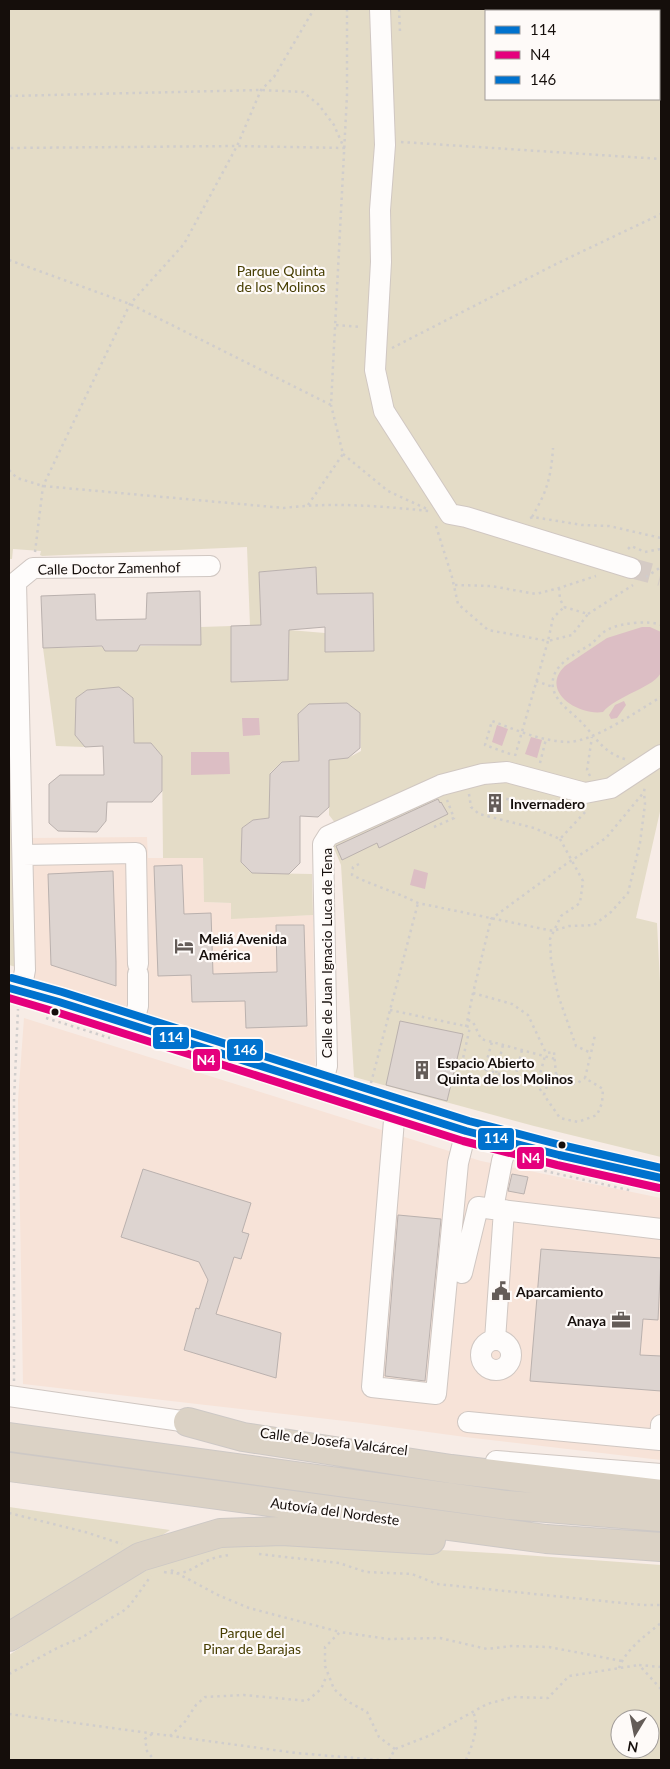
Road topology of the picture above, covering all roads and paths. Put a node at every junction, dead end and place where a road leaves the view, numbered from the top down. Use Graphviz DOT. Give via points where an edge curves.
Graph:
graph roads {
  1 [pos="314,9"];
  2 [pos="347,9"];
  3 [pos="380,9"];
  4 [pos="260,90"];
  5 [pos="9,96"];
  6 [pos="401,142"];
  7 [pos="237,146"];
  8 [pos="9,148"];
  9 [pos="344,148"];
  10 [pos="661,159"];
  11 [pos="661,214"];
  12 [pos="9,260"];
  13 [pos="130,304"];
  14 [pos="392,348"];
  15 [pos="331,405"];
  16 [pos="552,448"];
  17 [pos="343,454"];
  18 [pos="9,470"];
  19 [pos="43,486"];
  20 [pos="308,505"];
  21 [pos="441,513"];
  22 [pos="531,518"];
  23 [pos="502,528"];
  24 [pos="661,538"];
  25 [pos="210,566"];
  26 [pos="661,567"];
  27 [pos="33,568"];
  28 [pos="635,573"];
  29 [pos="454,585"];
  30 [pos="559,588"];
  31 [pos="564,607"];
  32 [pos="588,614"];
  33 [pos="661,625"];
  34 [pos="548,641"];
  35 [pos="536,681"];
  36 [pos="553,687"];
  37 [pos="661,697"];
  38 [pos="522,731"];
  39 [pos="592,736"];
  40 [pos="546,740"];
  41 [pos="653,760"];
  42 [pos="532,762"];
  43 [pos="440,785"];
  44 [pos="602,790"];
  45 [pos="644,792"];
  46 [pos="471,807"];
  47 [pos="434,827"];
  48 [pos="560,839"];
  49 [pos="23,855"];
  50 [pos="571,861"];
  51 [pos="359,864"];
  52 [pos="418,903"];
  53 [pos="491,919"];
  54 [pos="553,931"];
  55 [pos="473,993"];
  56 [pos="16,996"];
  57 [pos="390,1010"];
  58 [pos="467,1020"];
  59 [pos="133,1025"];
  60 [pos="466,1027"];
  61 [pos="595,1035"];
  62 [pos="492,1042"];
  63 [pos="503,1045"];
  64 [pos="522,1050"];
  65 [pos="591,1053"];
  66 [pos="545,1056"];
  67 [pos="555,1059"];
  68 [pos="484,1070"];
  69 [pos="496,1073"];
  70 [pos="556,1074"];
  71 [pos="514,1078"];
  72 [pos="585,1078"];
  73 [pos="371,1083"];
  74 [pos="537,1084"];
  75 [pos="322,1086"];
  76 [pos="544,1095"];
  77 [pos="395,1108"];
  78 [pos="466,1130"];
  79 [pos="508,1142"];
  80 [pos="661,1178"];
  81 [pos="498,1209"];
  82 [pos="661,1229"];
  83 [pos="462,1273"];
  84 [pos="495,1340"];
  85 [pos="11,1397"];
  86 [pos="188,1422"];
  87 [pos="468,1422"];
  88 [pos="661,1425"];
  89 [pos="9,1438"];
  90 [pos="9,1467"];
  91 [pos="661,1474"];
  92 [pos="661,1494"];
  93 [pos="9,1513"];
  94 [pos="661,1517"];
  95 [pos="546,1539"];
  96 [pos="661,1547"];
  97 [pos="229,1554"];
  98 [pos="259,1554"];
  99 [pos="155,1566"];
  100 [pos="179,1575"];
  101 [pos="661,1605"];
  102 [pos="661,1623"];
  103 [pos="340,1632"];
  104 [pos="9,1637"];
  105 [pos="622,1660"];
  106 [pos="639,1665"];
  107 [pos="661,1666"];
  108 [pos="620,1668"];
  109 [pos="328,1673"];
  110 [pos="9,1674"];
  111 [pos="661,1689"];
  112 [pos="473,1712"];
  113 [pos="9,1714"];
  114 [pos="152,1734"];
  115 [pos="169,1736"];
  116 [pos="395,1749"];
  117 [pos="154,1760"];
  118 [pos="380,1760"];
  119 [pos="390,1760"];
  120 [pos="466,1760"];
  1 -- 4 [label="path" via="274,77"];
  2 -- 9 [label="path"];
  3 -- 21 [label="street" via="385,145 375,370 384,411"];
  4 -- 5 [label="path"];
  4 -- 7 [label="path"];
  4 -- 9 [label="path" via="303,92 318,104 334,125"];
  6 -- 10 [label="path"];
  7 -- 8 [label="path"];
  7 -- 9 [label="path"];
  7 -- 13 [label="path" via="184,244"];
  9 -- 15 [label="path"];
  11 -- 14 [label="path"];
  12 -- 13 [label="path"];
  13 -- 15 [label="path"];
  13 -- 19 [label="path"];
  15 -- 17 [label="path"];
  16 -- 22 [label="path" via="552,469 546,490"];
  17 -- 20 [label="path"];
  17 -- 21 [label="path" via="388,491"];
  18 -- 19 [label="path" via="17,478"];
  19 -- 20 [label="path" via="284,508"];
  19 -- 27 [label="path"];
  20 -- 21 [label="path" via="369,505"];
  21 -- 23 [label="street"];
  21 -- 29 [label="path"];
  22 -- 23 [label="path"];
  22 -- 24 [label="path" via="609,526"];
  23 -- 28 [label="street"];
  25 -- 27 [label="street, Calle Doctor Zamenhof"];
  26 -- 28 [label="path"];
  27 -- 49 [label="street, Calle Doctor Zamenhof" via="16,582"];
  28 -- 30 [label="path" via="577,581"];
  28 -- 32 [label="path"];
  29 -- 30 [label="path" via="491,586 536,594"];
  29 -- 34 [label="path" via="458,604 488,630"];
  30 -- 31 [label="path"];
  31 -- 32 [label="path"];
  31 -- 34 [label="path" via="553,618"];
  32 -- 34 [label="path" via="572,635"];
  33 -- 36 [label="path" via="638,622 609,629 569,656 556,672"];
  34 -- 35 [label="path"];
  35 -- 36 [label="path"];
  35 -- 38 [label="path"];
  36 -- 39 [label="path" via="560,704"];
  37 -- 39 [label="path"];
  38 -- 38 [label="path" via="516,756 486,745 492,721"];
  38 -- 40 [label="path"];
  39 -- 40 [label="path" via="569,742"];
  39 -- 41 [label="path" via="602,748 622,758"];
  39 -- 44 [label="path" via="587,770 593,784"];
  40 -- 42 [label="path" via="540,764"];
  41 -- 44 [label="street" via="611,788"];
  41 -- 45 [label="path"];
  43 -- 44 [label="street, Calle de Juan Ignacio Luca de Tena" via="501,771 584,793"];
  43 -- 47 [label="path" via="454,818"];
  43 -- 75 [label="street, Calle de Juan Ignacio Luca de Tena" via="328,836 323,844 327,1066"];
  44 -- 48 [label="path"];
  45 -- 50 [label="path" via="606,838"];
  45 -- 54 [label="path" via="640,843 628,894 594,925 569,926"];
  46 -- 48 [label="path" via="479,814 534,828"];
  48 -- 50 [label="path"];
  49 -- 56 [label="street, Calle Doctor Zamenhof" via="25,970"];
  49 -- 59 [label="street" via="136,853 138,1006"];
  50 -- 53 [label="path"];
  50 -- 54 [label="path" via="583,881 580,904 562,916"];
  51 -- 52 [label="path" via="353,867 352,875"];
  52 -- 53 [label="path"];
  52 -- 57 [label="path"];
  53 -- 54 [label="path"];
  53 -- 55 [label="path"];
  54 -- 65 [label="path" via="551,960 564,1016 576,1046"];
  55 -- 58 [label="path"];
  55 -- 67 [label="path" via="512,1004 528,1015 546,1053 554,1052"];
  56 -- 59 [label="street"];
  56 -- 85 [label="path"];
  57 -- 60 [label="path"];
  57 -- 73 [label="path"];
  58 -- 60 [label="path"];
  58 -- 62 [label="path" via="473,1022 481,1039"];
  59 -- 75 [label="street"];
  60 -- 68 [label="path" via="470,1027 462,1063"];
  61 -- 65 [label="path"];
  62 -- 63 [label="path"];
  62 -- 68 [label="path"];
  63 -- 64 [label="path"];
  63 -- 69 [label="path"];
  64 -- 66 [label="path"];
  64 -- 71 [label="path"];
  65 -- 72 [label="path"];
  66 -- 67 [label="path"];
  66 -- 74 [label="path"];
  67 -- 70 [label="path"];
  68 -- 69 [label="path"];
  69 -- 71 [label="path"];
  70 -- 72 [label="path" via="562,1080 576,1084"];
  70 -- 76 [label="path" via="550,1076"];
  71 -- 74 [label="path"];
  72 -- 76 [label="path" via="603,1090 598,1115 578,1122 560,1118"];
  74 -- 76 [label="path"];
  75 -- 77 [label="street"];
  77 -- 78 [label="street"];
  77 -- 78 [label="street" via="372,1387 436,1394 458,1163"];
  78 -- 79 [label="street"];
  79 -- 80 [label="street"];
  79 -- 81 [label="street" via="502,1161"];
  81 -- 82 [label="street"];
  81 -- 83 [label="street" via="478,1208"];
  81 -- 84 [label="street"];
  85 -- 86 [label="street, Calle de Josefa Valcárcel"];
  86 -- 91 [label="street, Calle de Josefa Valcárcel" via="509,1463"];
  86 -- 92 [label="highway" via="243,1437 451,1469"];
  87 -- 88 [label="street" via="660,1440"];
  89 -- 94 [label="highway, Autovía del Nordeste" via="507,1505"];
  90 -- 95 [label="highway, Autovía del Nordeste"];
  93 -- 99 [label="path" via="116,1542"];
  95 -- 96 [label="highway, Autovía del Nordeste"];
  95 -- 99 [label="highway" via="494,1545 282,1531 220,1533"];
  97 -- 100 [label="path" via="210,1559"];
  98 -- 101 [label="path" via="339,1563 366,1572 412,1574 437,1584"];
  99 -- 100 [label="path"];
  99 -- 100 [label="path"];
  99 -- 104 [label="highway" via="140,1557"];
  99 -- 110 [label="path" via="122,1612 83,1637"];
  100 -- 103 [label="path" via="249,1608"];
  102 -- 105 [label="path"];
  103 -- 105 [label="path" via="388,1639 440,1638 487,1648 549,1647"];
  103 -- 109 [label="path" via="325,1647"];
  105 -- 108 [label="path"];
  106 -- 107 [label="path"];
  106 -- 108 [label="path"];
  106 -- 111 [label="path"];
  108 -- 112 [label="path" via="569,1676 548,1698 513,1697 487,1704"];
  109 -- 115 [label="path" via="321,1689 307,1701 244,1696 205,1697"];
  109 -- 116 [label="path" via="334,1689 367,1712 378,1737"];
  112 -- 116 [label="path" via="431,1735"];
  112 -- 120 [label="path" via="476,1719 472,1747"];
  113 -- 114 [label="path"];
  114 -- 115 [label="path"];
  114 -- 117 [label="path" via="146,1740 147,1751"];
  115 -- 118 [label="path" via="296,1754"];
  116 -- 119 [label="path"];
}
